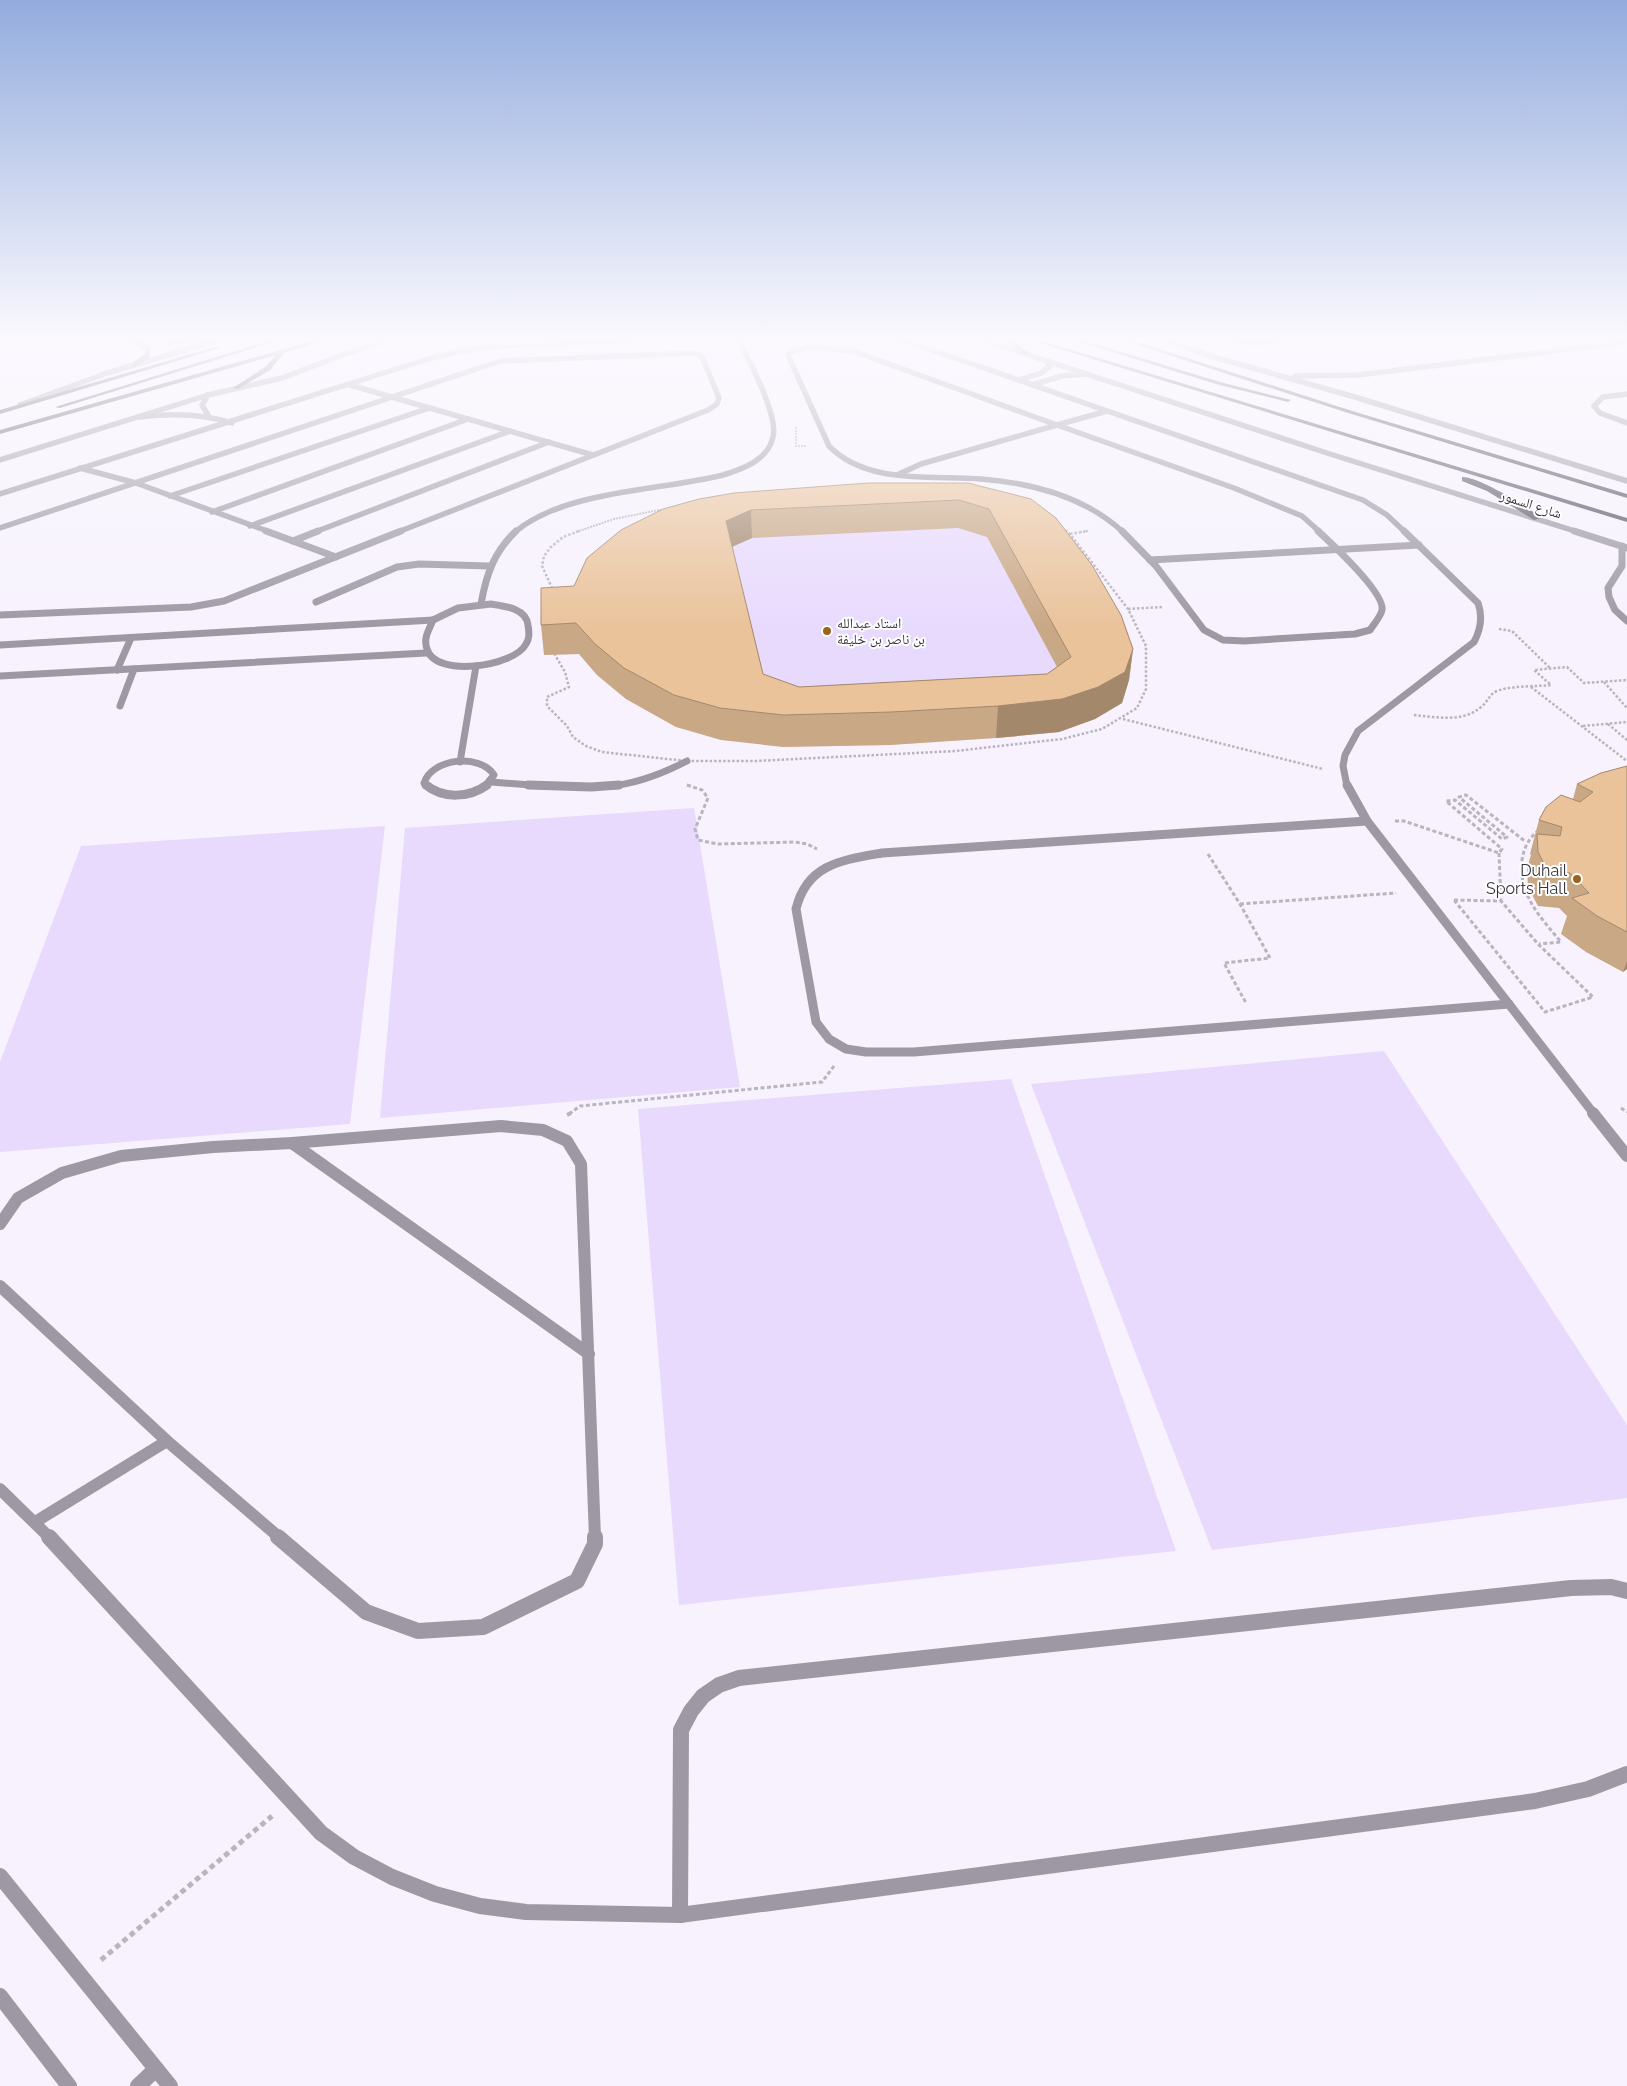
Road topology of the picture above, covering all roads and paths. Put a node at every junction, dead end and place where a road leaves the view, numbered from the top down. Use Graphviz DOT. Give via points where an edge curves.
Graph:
graph roads {
  1 [pos="86,433"];
  2 [pos="197,433"];
  3 [pos="284,433"];
  4 [pos="354,433"];
  5 [pos="429,433"];
  6 [pos="504,433"];
  7 [pos="518,433"];
  8 [pos="648,433"];
  9 [pos="774,433"];
  10 [pos="797,433"];
  11 [pos="823,433"];
  12 [pos="1028,433"];
  13 [pos="1080,433"];
  14 [pos="1171,433"];
  15 [pos="1268,433"];
  16 [pos="1342,433"];
  17 [pos="1421,433"];
  18 [pos="1473,433"];
  19 [pos="549,442"];
  20 [pos="829,446"];
  21 [pos="1410,454"];
  22 [pos="593,455"];
  23 [pos="0,460"];
  24 [pos="80,468"];
  25 [pos="899,474"];
  26 [pos="1627,481"];
  27 [pos="136,483"];
  28 [pos="0,494"];
  29 [pos="170,496"];
  30 [pos="1627,496"];
  31 [pos="212,512"];
  32 [pos="1537,518"];
  33 [pos="1627,520"];
  34 [pos="250,526"];
  35 [pos="0,528"];
  36 [pos="293,541"];
  37 [pos="1419,545"];
  38 [pos="1624,547"];
  39 [pos="1339,550"];
  40 [pos="336,557"];
  41 [pos="1150,560"];
  42 [pos="489,566"];
  43 [pos="1627,573"];
  44 [pos="1617,575"];
  45 [pos="316,602"];
  46 [pos="481,604"];
  47 [pos="1187,606"];
  48 [pos="1128,608"];
  49 [pos="1615,610"];
  50 [pos="1627,610"];
  51 [pos="0,615"];
  52 [pos="433,620"];
  53 [pos="1627,622"];
  54 [pos="1482,626"];
  55 [pos="131,638"];
  56 [pos="0,644"];
  57 [pos="426,654"];
  58 [pos="476,666"];
  59 [pos="1551,668"];
  60 [pos="134,669"];
  61 [pos="116,670"];
  62 [pos="0,676"];
  63 [pos="1627,680"];
  64 [pos="1603,682"];
  65 [pos="1531,687"];
  66 [pos="120,706"];
  67 [pos="1627,708"];
  68 [pos="1384,712"];
  69 [pos="1123,718"];
  70 [pos="1627,722"];
  71 [pos="1608,724"];
  72 [pos="1582,726"];
  73 [pos="1627,740"];
  74 [pos="687,761"];
  75 [pos="1627,761"];
  76 [pos="460,762"];
  77 [pos="1343,774"];
  78 [pos="658,776"];
  79 [pos="491,782"];
  80 [pos="1367,821"];
  81 [pos="1546,825"];
  82 [pos="1194,832"];
  83 [pos="1526,842"];
  84 [pos="1499,852"];
  85 [pos="836,863"];
  86 [pos="1421,892"];
  87 [pos="1502,901"];
  88 [pos="1240,904"];
  89 [pos="1538,944"];
  90 [pos="1509,1004"];
  91 [pos="1259,1024"];
  92 [pos="846,1049"];
  93 [pos="543,1130"];
  94 [pos="292,1143"];
  95 [pos="1625,1151"];
  96 [pos="0,1224"];
  97 [pos="0,1286"];
  98 [pos="589,1354"];
  99 [pos="167,1441"];
  100 [pos="0,1489"];
  101 [pos="35,1522"];
  102 [pos="1627,1591"];
  103 [pos="1627,1774"];
  104 [pos="290,1801"];
  105 [pos="0,1876"];
  106 [pos="680,1915"];
  107 [pos="82,1977"];
  108 [pos="0,1996"];
  109 [pos="156,2069"];
  110 [pos="69,2086"];
  111 [pos="138,2086"];
  112 [pos="170,2086"];
  1 -- 23 [label="street"];
  2 -- 24 [label="street"];
  3 -- 27 [label="street"];
  4 -- 29 [label="street"];
  5 -- 31 [label="street"];
  6 -- 34 [label="street"];
  7 -- 19 [label="street"];
  8 -- 22 [label="street"];
  9 -- 42 [label="street" via="768,449 749,465 706,479 602,498 544,514 511,536"];
  10 -- 20 [label="path" via="796,446"];
  11 -- 20 [label="street"];
  12 -- 25 [label="street" via="914,466"];
  13 -- 39 [label="street" via="1294,512 1312,523"];
  14 -- 37 [label="street" via="1363,500 1387,516"];
  15 -- 32 [label="street, شارع السمور"];
  16 -- 21 [label="main road, شارع السمور"];
  17 -- 30 [label="main road"];
  18 -- 26 [label="street"];
  19 -- 22 [label="street"];
  19 -- 36 [label="street"];
  20 -- 25 [label="street" via="852,464"];
  21 -- 32 [label="main road" via="1490,490"];
  21 -- 33 [label="main road, شارع السمور"];
  22 -- 40 [label="street"];
  24 -- 27 [label="street"];
  24 -- 28 [label="street"];
  25 -- 41 [label="street" via="1010,482 1066,496 1086,503 1110,519"];
  27 -- 29 [label="street"];
  27 -- 35 [label="street"];
  29 -- 31 [label="street"];
  31 -- 34 [label="street"];
  32 -- 38 [label="street, شارع السمور"];
  34 -- 36 [label="street"];
  36 -- 40 [label="street"];
  37 -- 39 [label="street"];
  37 -- 54 [label="street" via="1478,603 1482,611"];
  38 -- 44 [label="street" via="1622,566"];
  39 -- 41 [label="street"];
  39 -- 47 [label="street" via="1372,586 1382,603 1379,617 1366,632 1226,641 1206,632"];
  40 -- 51 [label="street" via="238,596 208,604"];
  41 -- 47 [label="street"];
  42 -- 45 [label="street" via="419,564 397,567"];
  42 -- 46 [label="street"];
  43 -- 44 [label="street"];
  44 -- 49 [label="street" via="1608,588"];
  46 -- 52 [label="street" via="452,609"];
  46 -- 58 [label="street" via="496,604 520,611 528,623 529,637 515,656"];
  47 -- 48 [label="path"];
  48 -- 69 [label="path" via="1146,646 1146,689 1137,708"];
  48 -- 74 [label="path" via="1070,534 1046,518 1014,508 965,504 846,505 723,512 659,510 614,519 563,537 544,556 542,566 553,590 555,655 569,687 547,697 547,706 573,737 586,746 602,752"];
  49 -- 50 [label="street"];
  49 -- 53 [label="street"];
  52 -- 55 [label="street"];
  52 -- 57 [label="street" via="424,636"];
  54 -- 59 [label="path" via="1512,631"];
  54 -- 68 [label="street" via="1466,650"];
  55 -- 56 [label="street"];
  55 -- 61 [label="street"];
  57 -- 58 [label="street" via="445,664"];
  57 -- 60 [label="street"];
  58 -- 76 [label="street"];
  59 -- 64 [label="path" via="1567,667 1584,683"];
  59 -- 65 [label="path" via="1534,670 1552,685"];
  60 -- 61 [label="street"];
  60 -- 66 [label="street"];
  61 -- 62 [label="street"];
  63 -- 64 [label="path"];
  64 -- 67 [label="path"];
  65 -- 68 [label="path" via="1495,692 1487,697 1483,707 1467,715"];
  65 -- 72 [label="path"];
  68 -- 77 [label="street" via="1358,731 1351,741 1345,751"];
  69 -- 74 [label="path" via="1102,729 1062,739 956,750 756,761"];
  69 -- 77 [label="path"];
  70 -- 71 [label="path"];
  71 -- 72 [label="path"];
  71 -- 73 [label="path"];
  72 -- 75 [label="path"];
  74 -- 78 [label="street"];
  76 -- 79 [label="street" via="483,764 491,769 494,775"];
  76 -- 79 [label="street" via="433,769 424,783 440,794 455,795 470,793"];
  77 -- 80 [label="street" via="1348,792"];
  78 -- 79 [label="street" via="627,785 597,787"];
  78 -- 85 [label="path" via="695,787 708,798 708,804 695,826 698,840 718,844 795,842 807,844"];
  80 -- 82 [label="street"];
  80 -- 84 [label="path" via="1404,822"];
  80 -- 86 [label="street"];
  81 -- 83 [label="path"];
  82 -- 85 [label="street" via="882,853"];
  82 -- 88 [label="path"];
  83 -- 84 [label="path" via="1466,795 1459,797 1507,837 1502,839 1454,800 1446,801 1502,848"];
  83 -- 89 [label="path" via="1521,885 1532,907 1561,942"];
  84 -- 87 [label="path"];
  85 -- 92 [label="street" via="805,883 798,894 796,908 816,1022 829,1039"];
  86 -- 88 [label="path"];
  86 -- 90 [label="street"];
  87 -- 89 [label="path"];
  87 -- 89 [label="path" via="1454,900 1545,1012 1593,997"];
  88 -- 91 [label="path" via="1270,958 1224,963"];
  90 -- 91 [label="street"];
  90 -- 95 [label="street"];
  91 -- 92 [label="street" via="914,1052"];
  92 -- 93 [label="path" via="822,1082 580,1106"];
  93 -- 94 [label="street" via="501,1126"];
  93 -- 98 [label="street" via="567,1141 581,1164"];
  94 -- 96 [label="street" via="121,1156 62,1173 18,1198"];
  94 -- 98 [label="street"];
  97 -- 99 [label="street"];
  98 -- 99 [label="street" via="595,1544 577,1581 483,1627 418,1630 366,1612"];
  99 -- 101 [label="street"];
  100 -- 101 [label="street"];
  101 -- 104 [label="street"];
  102 -- 106 [label="street" via="1610,1587 1571,1588 724,1682 698,1700 687,1714 681,1730"];
  103 -- 106 [label="street" via="1588,1789 1535,1801"];
  104 -- 106 [label="street" via="320,1833 354,1857 434,1894 480,1906 526,1912"];
  104 -- 107 [label="path"];
  105 -- 107 [label="street"];
  107 -- 109 [label="street"];
  108 -- 110 [label="street"];
  109 -- 111 [label="street"];
  109 -- 112 [label="street"];
}
